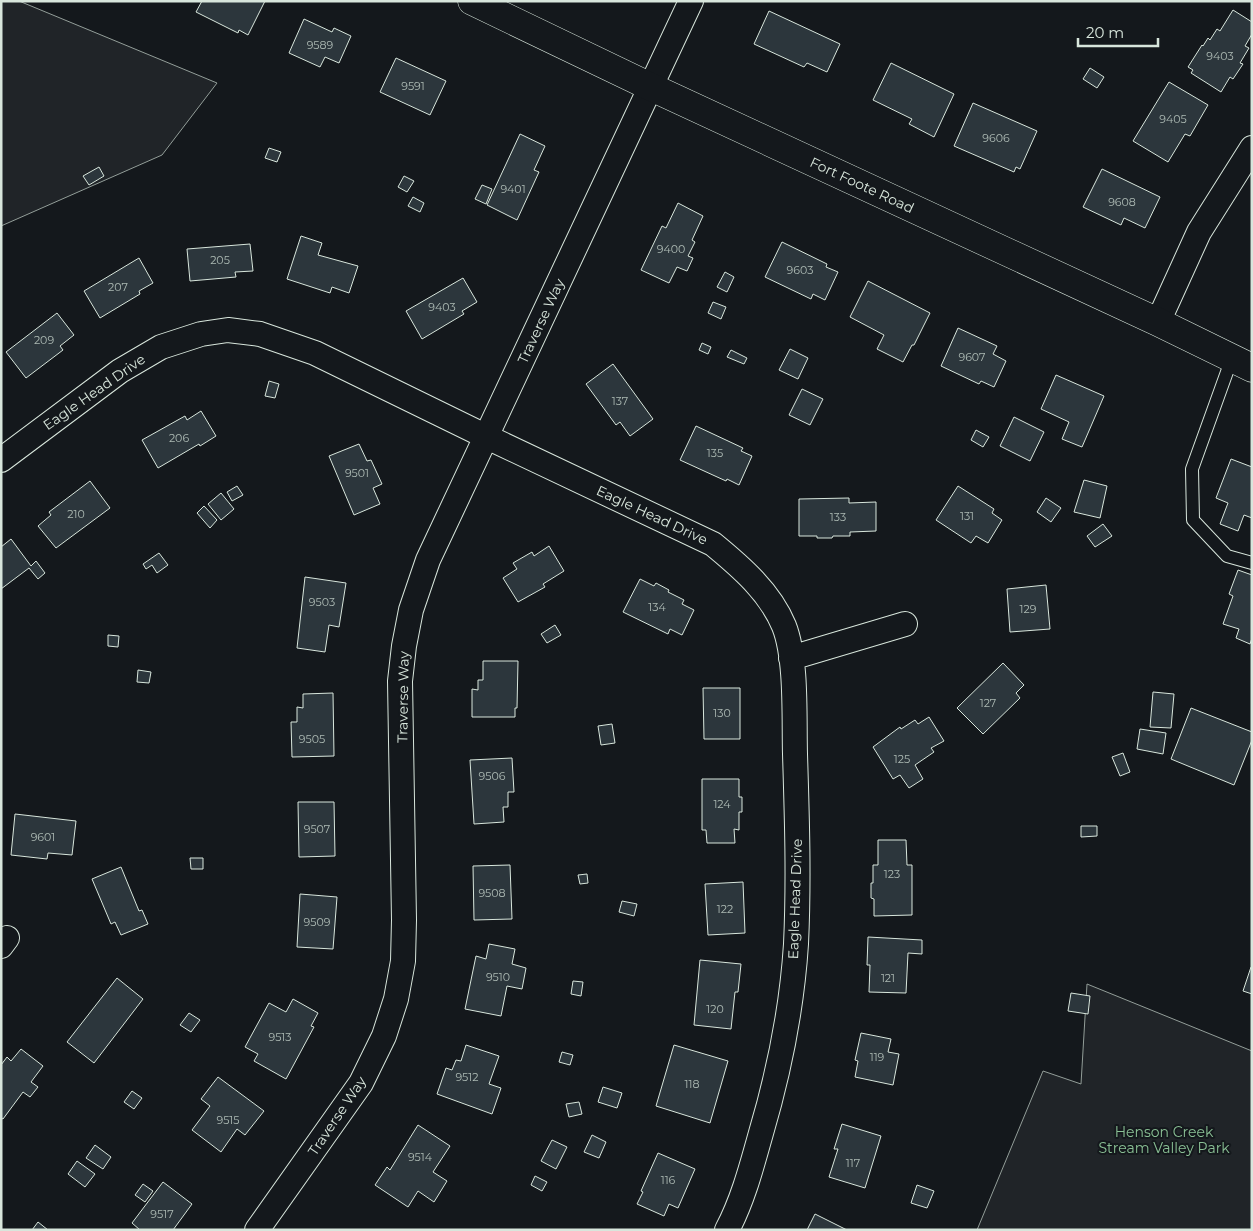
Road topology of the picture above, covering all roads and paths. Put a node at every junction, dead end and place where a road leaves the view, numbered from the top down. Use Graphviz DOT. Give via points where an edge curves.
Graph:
graph roads {
  1 [pos="472,1"];
  2 [pos="691,1"];
  3 [pos="651,87"];
  4 [pos="1252,148"];
  5 [pos="1158,322"];
  6 [pos="1242,363"];
  7 [pos="487,437"];
  8 [pos="1,460"];
  9 [pos="1252,563"];
  10 [pos="905,624"];
  11 [pos="791,658"];
  12 [pos="257,1230"];
  13 [pos="727,1230"];
  1 -- 3 [label="street, Fort Foote Road"];
  2 -- 3 [label="street, Traverse Way"];
  3 -- 5 [label="street, Fort Foote Road"];
  3 -- 7 [label="street, Traverse Way"];
  4 -- 5 [label="street" via="1199,232"];
  5 -- 6 [label="street, Fort Foote Road"];
  6 -- 9 [label="lane" via="1192,468 1193,520 1227,556"];
  7 -- 8 [label="street, Eagle Head Drive" via="315,353 260,334 228,330 161,346 120,371"];
  7 -- 11 [label="street, Eagle Head Drive" via="713,544 733,560 770,600 784,627"];
  7 -- 12 [label="street, Traverse Way" via="428,560 411,610 404,646 400,681 404,961 396,999 384,1036 361,1083"];
  10 -- 11 [label="street"];
  11 -- 13 [label="street, Eagle Head Drive" via="797,843 796,944 789,1004 768,1108 754,1161"];
}
